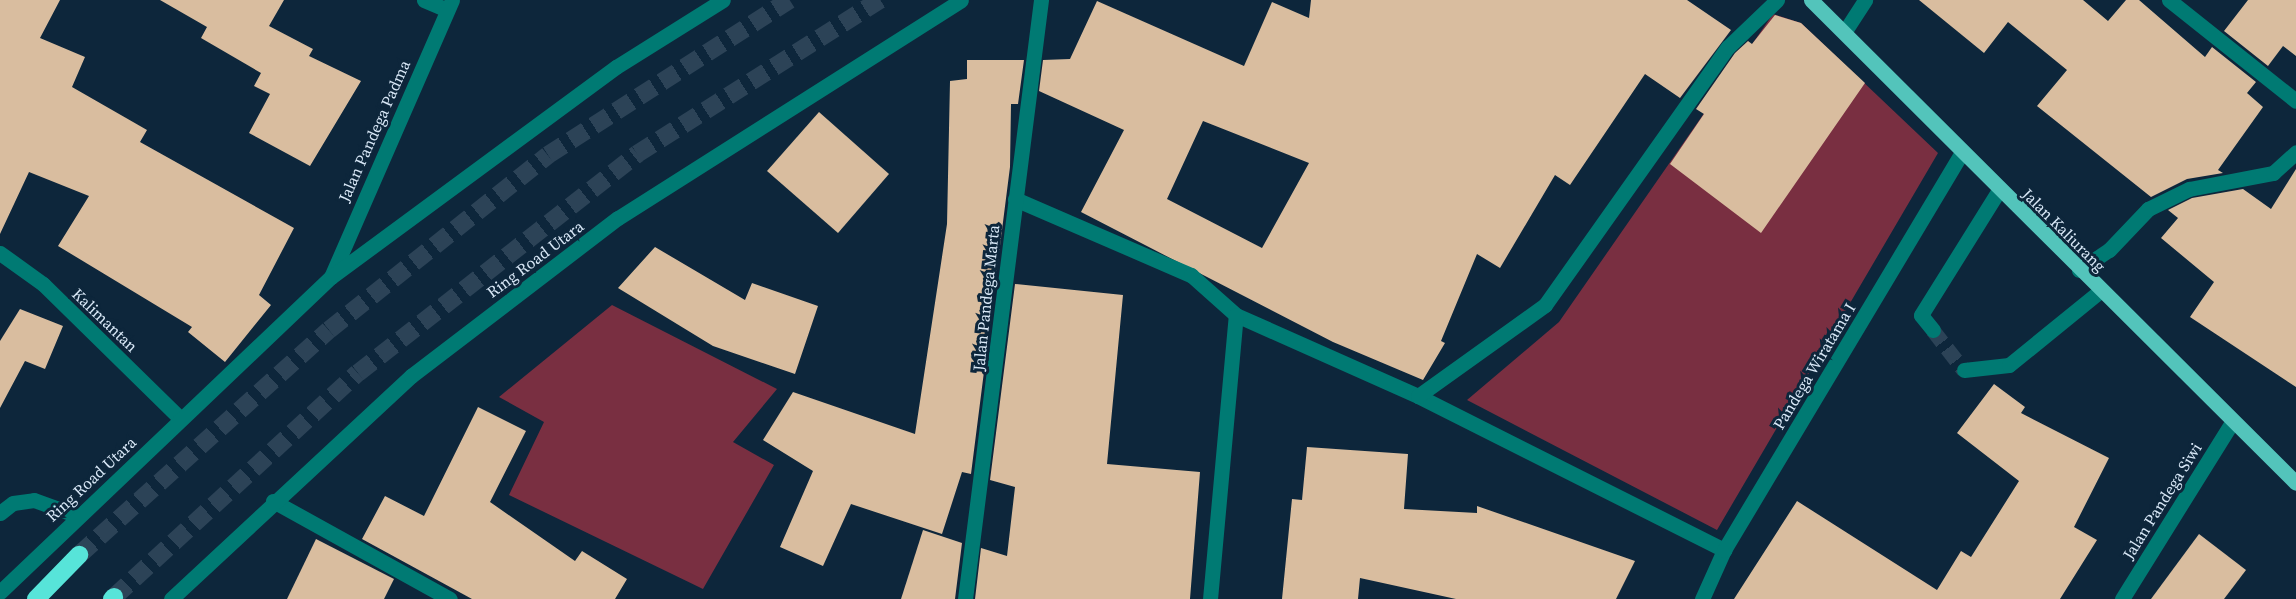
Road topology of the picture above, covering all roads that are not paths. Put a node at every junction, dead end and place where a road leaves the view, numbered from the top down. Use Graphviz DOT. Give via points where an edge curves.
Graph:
graph roads {
  1 [pos="424,0"];
  2 [pos="723,0"];
  3 [pos="961,0"];
  4 [pos="1041,0"];
  5 [pos="1777,0"];
  6 [pos="1811,0"];
  7 [pos="1866,0"];
  8 [pos="2169,0"];
  9 [pos="449,5"];
  10 [pos="1845,31"];
  11 [pos="2296,101"];
  12 [pos="2296,152"];
  13 [pos="1962,153"];
  14 [pos="1999,190"];
  15 [pos="1015,200"];
  16 [pos="0,254"];
  17 [pos="2079,270"];
  18 [pos="331,277"];
  19 [pos="2100,291"];
  20 [pos="1236,315"];
  21 [pos="1933,330"];
  22 [pos="1965,370"];
  23 [pos="1418,396"];
  24 [pos="181,419"];
  25 [pos="2232,422"];
  26 [pos="2296,483"];
  27 [pos="273,501"];
  28 [pos="0,513"];
  29 [pos="78,516"];
  30 [pos="1724,550"];
  31 [pos="79,555"];
  32 [pos="0,592"];
  33 [pos="1704,598"];
  34 [pos="36,599"];
  35 [pos="171,599"];
  36 [pos="450,599"];
  37 [pos="965,599"];
  38 [pos="1210,599"];
  39 [pos="2122,599"];
  1 -- 9 [label="street"];
  2 -- 18 [label="street, Ring Road Utara" via="616,67"];
  3 -- 27 [label="street, Ring Road Utara" via="618,218 411,376"];
  4 -- 15 [label="street, Jalan Pandega Marta"];
  5 -- 23 [label="street" via="1728,47 1545,305"];
  6 -- 10 [label="main road, Jalan Kaliurang"];
  7 -- 10 [label="street"];
  8 -- 11 [label="street"];
  9 -- 18 [label="street, Jalan Pandega Padma"];
  10 -- 13 [label="main road, Jalan Kaliurang"];
  12 -- 17 [label="street" via="2273,173 2189,189 2148,208 2109,250"];
  13 -- 14 [label="main road, Jalan Kaliurang"];
  13 -- 30 [label="street, Pandega Wiratama I"];
  14 -- 17 [label="main road, Jalan Kaliurang"];
  14 -- 21 [label="street" via="1921,315"];
  15 -- 20 [label="street" via="1191,275"];
  15 -- 37 [label="street, Jalan Pandega Marta"];
  16 -- 24 [label="street, Kalimantan" via="43,284"];
  17 -- 19 [label="main road, Jalan Kaliurang"];
  18 -- 24 [label="street, Ring Road Utara"];
  19 -- 22 [label="street" via="2009,365"];
  19 -- 25 [label="main road, Jalan Kaliurang"];
  20 -- 23 [label="street"];
  20 -- 38 [label="street"];
  23 -- 30 [label="street"];
  24 -- 29 [label="street, Ring Road Utara"];
  25 -- 26 [label="main road, Jalan Kaliurang"];
  25 -- 39 [label="street, Jalan Pandega Siwi"];
  27 -- 35 [label="street, Ring Road Utara"];
  27 -- 36 [label="street"];
  28 -- 29 [label="street" via="13,502 34,500"];
  29 -- 32 [label="street, Ring Road Utara"];
  30 -- 33 [label="street, Pandega Wiratama I"];
  31 -- 34 [label="highway"];
}
